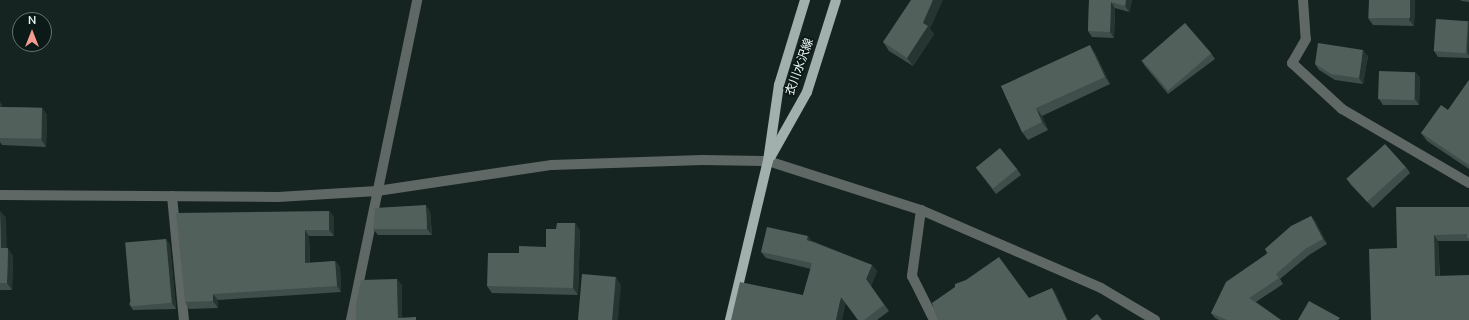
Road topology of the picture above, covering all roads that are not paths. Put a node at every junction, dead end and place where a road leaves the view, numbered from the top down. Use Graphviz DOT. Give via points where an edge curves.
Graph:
graph roads {
  1 [pos="417,0"];
  2 [pos="805,0"];
  3 [pos="836,0"];
  4 [pos="1303,0"];
  5 [pos="768,161"];
  6 [pos="1469,183"];
  7 [pos="378,191"];
  8 [pos="0,195"];
  9 [pos="172,196"];
  10 [pos="921,210"];
  11 [pos="184,320"];
  12 [pos="351,320"];
  13 [pos="730,320"];
  14 [pos="934,320"];
  15 [pos="1155,320"];
  1 -- 7 [label="street"];
  2 -- 5 [label="main road, 衣川水沢線" via="779,85"];
  3 -- 5 [label="main road, 衣川水沢線" via="807,92"];
  4 -- 6 [label="street" via="1306,39 1292,63 1342,109"];
  5 -- 7 [label="street" via="702,160 552,165"];
  5 -- 10 [label="street"];
  5 -- 13 [label="main road, 衣川水沢線"];
  7 -- 9 [label="street" via="278,197"];
  7 -- 12 [label="street"];
  8 -- 9 [label="street"];
  9 -- 11 [label="street"];
  10 -- 14 [label="street" via="912,276"];
  10 -- 15 [label="street" via="1101,288"];
}
